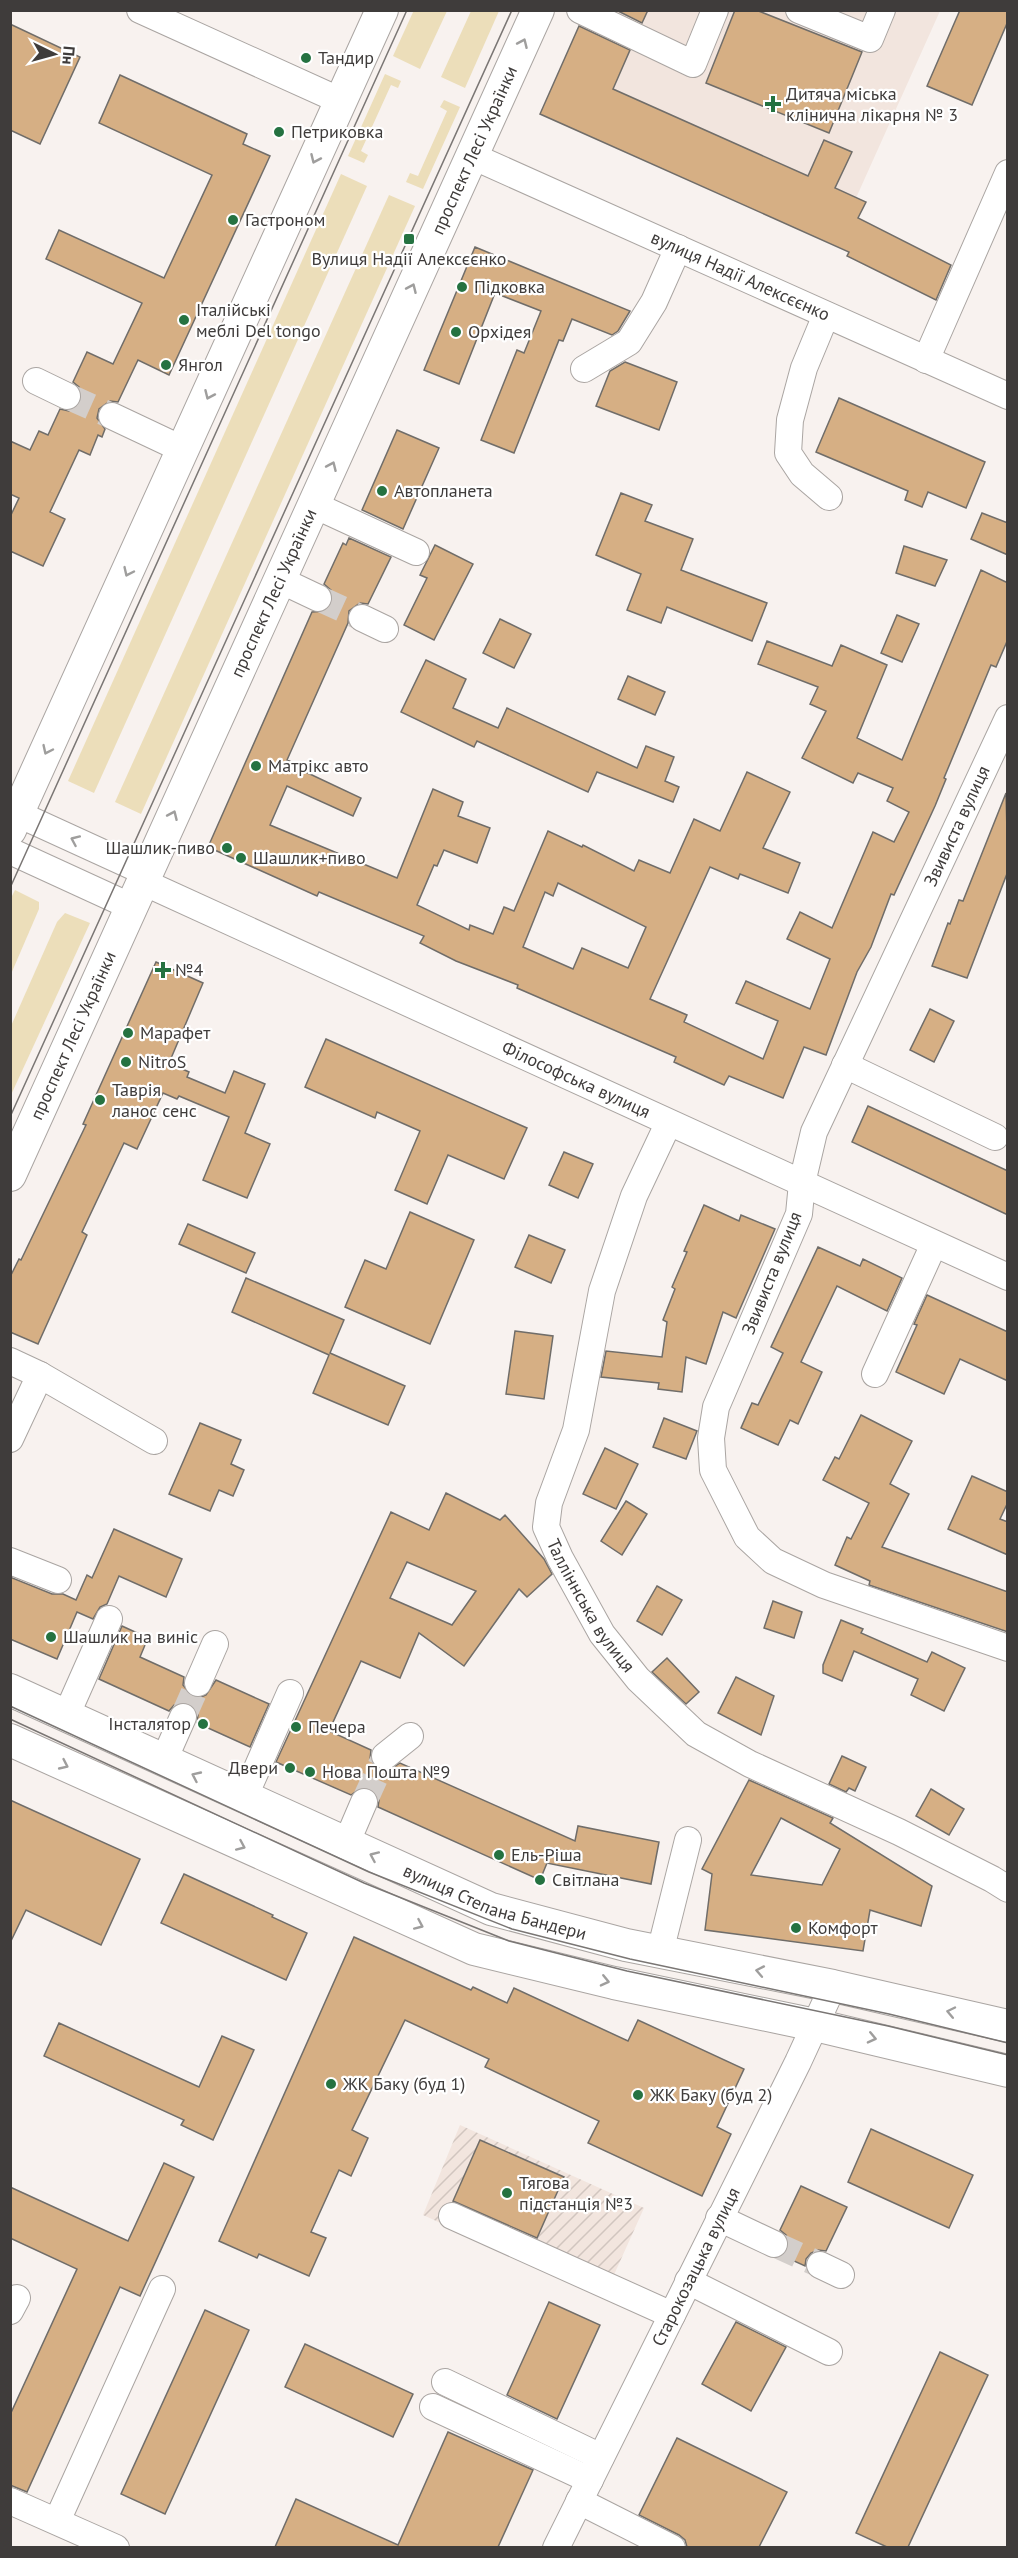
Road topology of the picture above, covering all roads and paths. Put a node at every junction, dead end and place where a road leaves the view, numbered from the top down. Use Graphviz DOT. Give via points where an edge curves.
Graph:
graph roads {
  1 [pos="140,10"];
  2 [pos="382,10"];
  3 [pos="538,10"];
  4 [pos="580,10"];
  5 [pos="715,10"];
  6 [pos="800,10"];
  7 [pos="882,10"];
  8 [pos="341,101"];
  9 [pos="472,156"];
  10 [pos="1008,173"];
  11 [pos="678,248"];
  12 [pos="826,315"];
  13 [pos="926,360"];
  14 [pos="584,369"];
  15 [pos="36,381"];
  16 [pos="67,396"];
  17 [pos="1008,396"];
  18 [pos="112,416"];
  19 [pos="184,450"];
  20 [pos="829,497"];
  21 [pos="314,505"];
  22 [pos="416,552"];
  23 [pos="280,580"];
  24 [pos="318,598"];
  25 [pos="362,618"];
  26 [pos="385,628"];
  27 [pos="1008,718"];
  28 [pos="13,828"];
  29 [pos="141,887"];
  30 [pos="845,1065"];
  31 [pos="668,1124"];
  32 [pos="995,1137"];
  33 [pos="10,1175"];
  34 [pos="802,1183"];
  35 [pos="934,1244"];
  36 [pos="1008,1277"];
  37 [pos="10,1361"];
  38 [pos="875,1374"];
  39 [pos="40,1375"];
  40 [pos="10,1439"];
  41 [pos="154,1441"];
  42 [pos="10,1561"];
  43 [pos="58,1580"];
  44 [pos="109,1619"];
  45 [pos="215,1644"];
  46 [pos="1008,1648"];
  47 [pos="198,1683"];
  48 [pos="10,1690"];
  49 [pos="290,1693"];
  50 [pos="66,1716"];
  51 [pos="183,1717"];
  52 [pos="410,1736"];
  53 [pos="10,1740"];
  54 [pos="385,1756"];
  55 [pos="164,1761"];
  56 [pos="244,1798"];
  57 [pos="364,1802"];
  58 [pos="688,1840"];
  59 [pos="346,1844"];
  60 [pos="1008,1889"];
  61 [pos="660,1952"];
  62 [pos="832,1986"];
  63 [pos="815,2025"];
  64 [pos="1008,2026"];
  65 [pos="1008,2071"];
  66 [pos="452,2216"];
  67 [pos="719,2218"];
  68 [pos="774,2244"];
  69 [pos="688,2281"];
  70 [pos="162,2289"];
  71 [pos="672,2315"];
  72 [pos="829,2352"];
  73 [pos="445,2382"];
  74 [pos="433,2407"];
  75 [pos="601,2457"];
  76 [pos="585,2491"];
  77 [pos="10,2500"];
  78 [pos="57,2521"];
  79 [pos="116,2547"];
  80 [pos="556,2547"];
  81 [pos="672,2547"];
  1 -- 8 [label="street"];
  2 -- 8 [label="main road"];
  9 -- 3 [label="main road, проспект Лесі Українки, one-way"];
  4 -- 5 [label="street" via="693,64"];
  6 -- 7 [label="street" via="870,39"];
  8 -- 19 [label="main road, one-way"];
  9 -- 11 [label="street, вулиця Надії Алексєєнко"];
  21 -- 9 [label="main road, проспект Лесі Українки, one-way"];
  10 -- 13 [label="street"];
  11 -- 12 [label="street, вулиця Надії Алексєєнко"];
  11 -- 14 [label="street" via="654,302 629,342"];
  12 -- 13 [label="street, вулиця Надії Алексєєнко"];
  12 -- 20 [label="street" via="804,368 790,420 788,453 802,474"];
  13 -- 17 [label="street, вулиця Надії Алексєєнко"];
  15 -- 16 [label="street"];
  18 -- 19 [label="street"];
  19 -- 28 [label="main road, one-way"];
  21 -- 22 [label="street"];
  21 -- 23 [label="main road, проспект Лесі Українки"];
  23 -- 24 [label="street"];
  29 -- 23 [label="main road, проспект Лесі Українки, one-way"];
  25 -- 26 [label="street"];
  27 -- 30 [label="street, Звивиста вулиця"];
  29 -- 28 [label="street, Філософська вулиця, one-way"];
  28 -- 29 [label="street, Філософська вулиця"];
  29 -- 31 [label="street, Філософська вулиця"];
  29 -- 33 [label="main road, проспект Лесі Українки"];
  30 -- 32 [label="street"];
  30 -- 34 [label="street, Звивиста вулиця" via="814,1132"];
  31 -- 34 [label="street, Філософська вулиця"];
  31 -- 60 [label="street, Талліннська вулиця" via="634,1197 602,1291 576,1430 549,1503 546,1527 602,1634 638,1678 696,1734"];
  34 -- 35 [label="street, Філософська вулиця"];
  34 -- 46 [label="street, Звивиста вулиця" via="799,1214 716,1407 711,1438 713,1470 747,1537 773,1562 824,1585"];
  35 -- 36 [label="street, Філософська вулиця"];
  35 -- 38 [label="street"];
  37 -- 39 [label="street"];
  39 -- 40 [label="street"];
  39 -- 41 [label="street"];
  42 -- 43 [label="street"];
  44 -- 50 [label="street"];
  45 -- 47 [label="street"];
  48 -- 50 [label="main road, вулиця Степана Бандери"];
  49 -- 56 [label="street"];
  50 -- 55 [label="main road, вулиця Степана Бандери"];
  51 -- 55 [label="street"];
  52 -- 54 [label="street"];
  53 -- 63 [label="main road, one-way" via="474,1949"];
  56 -- 55 [label="main road, вулиця Степана Бандери, one-way"];
  56 -- 59 [label="main road, вулиця Степана Бандери"];
  57 -- 59 [label="street"];
  58 -- 61 [label="street"];
  61 -- 59 [label="main road, вулиця Степана Бандери, one-way" via="491,1909"];
  62 -- 61 [label="main road, вулиця Степана Бандери, one-way"];
  62 -- 63 [label="street, Старокозацька вулиця"];
  64 -- 62 [label="main road, вулиця Степана Бандери, one-way"];
  63 -- 65 [label="main road, one-way"];
  63 -- 67 [label="street, Старокозацька вулиця"];
  66 -- 71 [label="street"];
  67 -- 68 [label="street"];
  67 -- 69 [label="street, Старокозацька вулиця"];
  69 -- 71 [label="street, Старокозацька вулиця"];
  69 -- 72 [label="street"];
  70 -- 78 [label="street"];
  71 -- 75 [label="street, Старокозацька вулиця"];
  73 -- 75 [label="street"];
  74 -- 76 [label="street"];
  75 -- 76 [label="street, Старокозацька вулиця"];
  76 -- 80 [label="street, Старокозацька вулиця"];
  76 -- 81 [label="street"];
  77 -- 78 [label="street"];
  78 -- 79 [label="street"];
}
